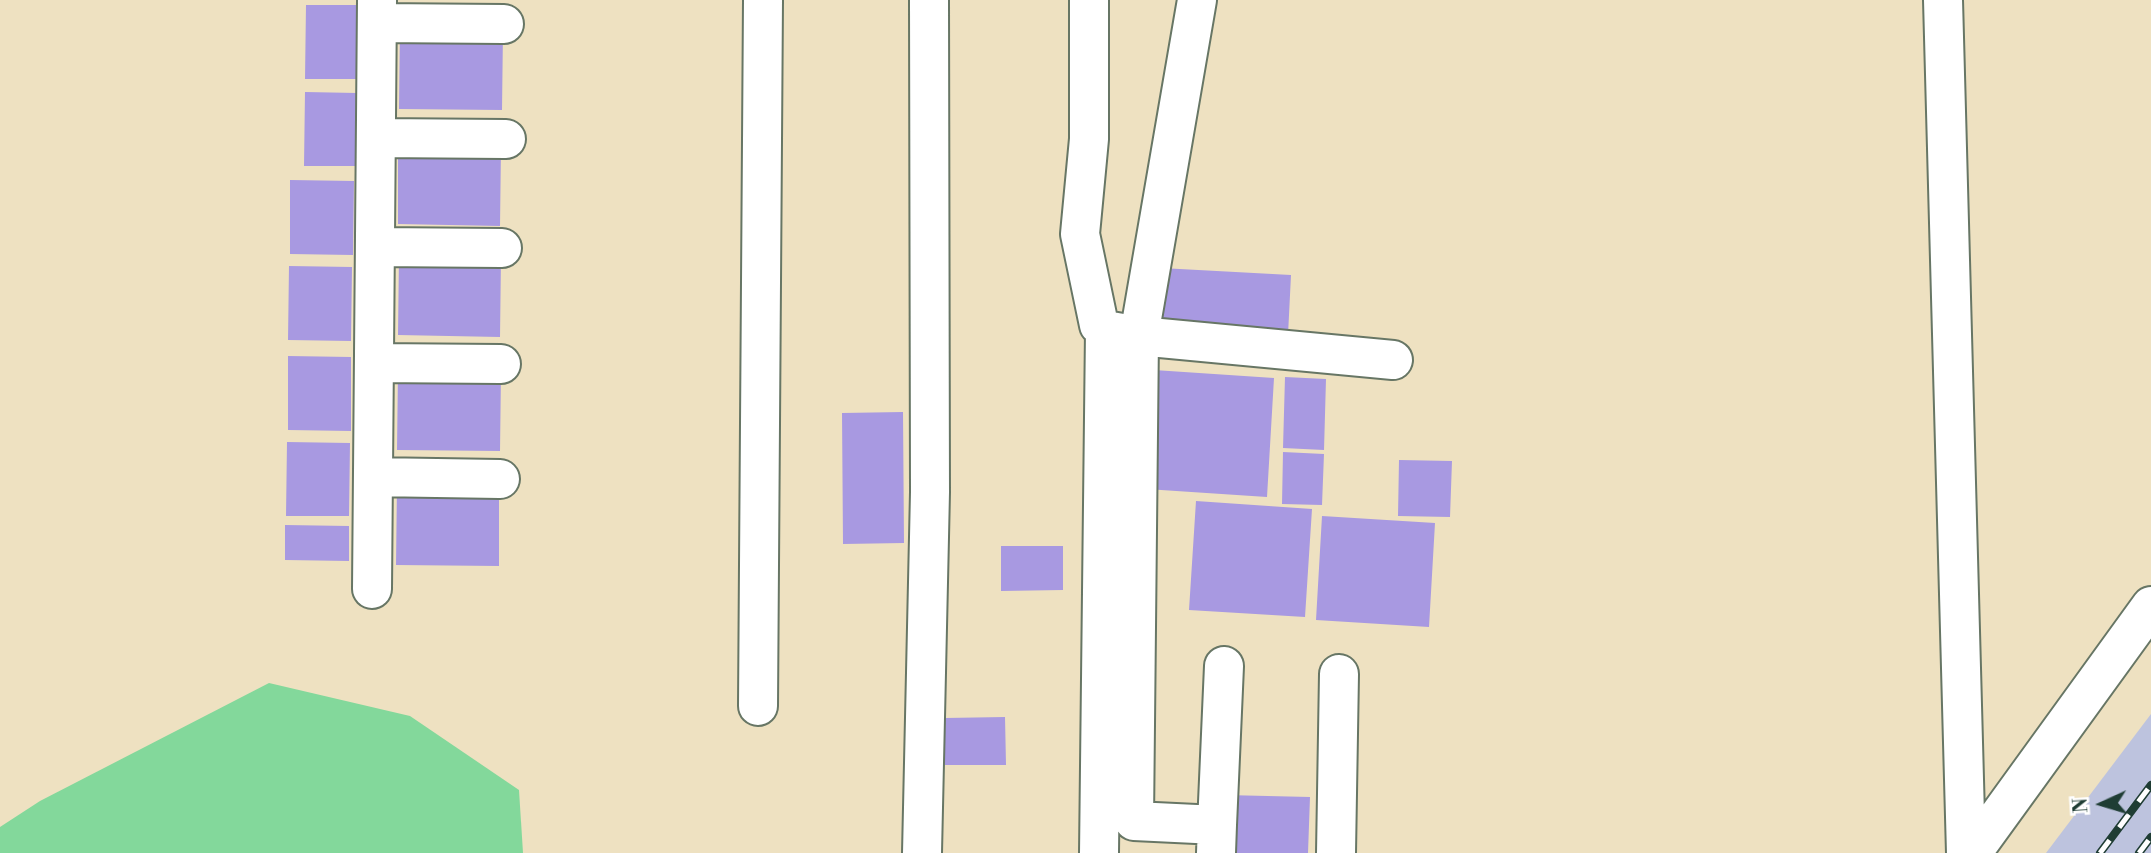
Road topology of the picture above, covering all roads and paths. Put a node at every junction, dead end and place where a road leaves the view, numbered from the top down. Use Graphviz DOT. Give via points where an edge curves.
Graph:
graph roads {
  1 [pos="763,0"];
  2 [pos="929,0"];
  3 [pos="1089,0"];
  4 [pos="1197,0"];
  5 [pos="1943,0"];
  6 [pos="377,11"];
  7 [pos="505,24"];
  8 [pos="377,138"];
  9 [pos="506,139"];
  10 [pos="376,247"];
  11 [pos="502,248"];
  12 [pos="1122,333"];
  13 [pos="1393,360"];
  14 [pos="374,363"];
  15 [pos="501,364"];
  16 [pos="373,477"];
  17 [pos="500,479"];
  18 [pos="372,589"];
  19 [pos="2151,606"];
  20 [pos="1224,666"];
  21 [pos="1339,674"];
  22 [pos="758,706"];
  23 [pos="1216,839"];
  24 [pos="922,853"];
  25 [pos="1099,853"];
  26 [pos="1336,853"];
  27 [pos="1965,853"];
  28 [pos="1972,853"];
  1 -- 22 [label="street"];
  2 -- 24 [label="street" via="930,492"];
  3 -- 12 [label="street" via="1089,139 1080,234 1099,325"];
  4 -- 12 [label="street"];
  5 -- 27 [label="street"];
  6 -- 7 [label="street"];
  6 -- 8 [label="street"];
  8 -- 9 [label="street"];
  8 -- 10 [label="street"];
  10 -- 11 [label="street"];
  10 -- 14 [label="street"];
  12 -- 13 [label="street"];
  12 -- 23 [label="street" via="1134,821"];
  12 -- 25 [label="street"];
  14 -- 15 [label="street"];
  14 -- 16 [label="street"];
  16 -- 17 [label="street"];
  16 -- 18 [label="street"];
  19 -- 28 [label="street"];
  20 -- 23 [label="street"];
  21 -- 26 [label="street"];
}
